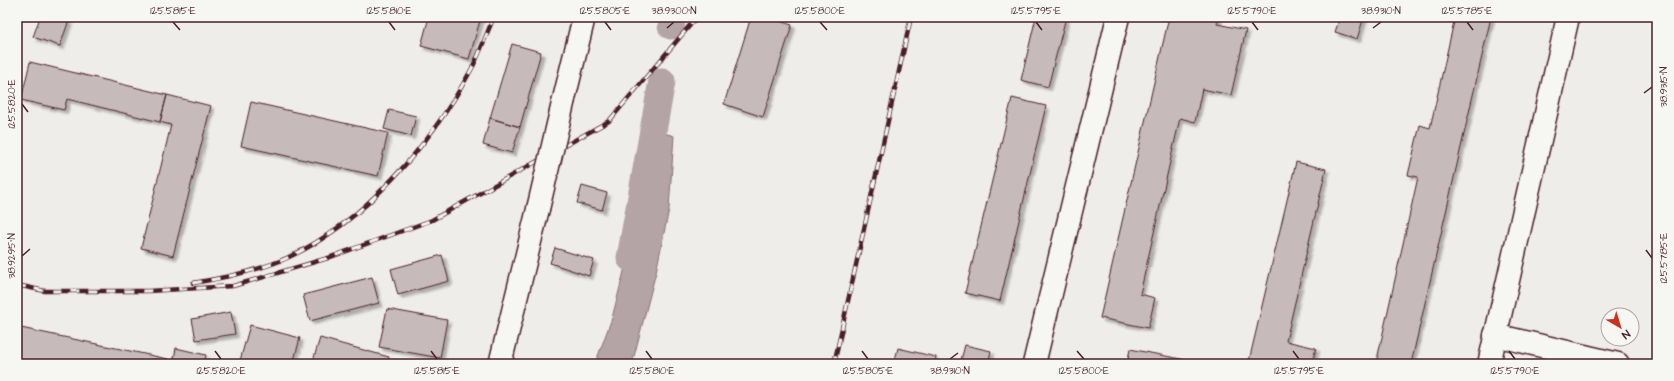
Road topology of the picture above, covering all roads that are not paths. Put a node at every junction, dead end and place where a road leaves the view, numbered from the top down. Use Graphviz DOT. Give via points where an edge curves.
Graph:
graph roads {
  1 [pos="584,17"];
  2 [pos="1118,17"];
  3 [pos="1568,17"];
  4 [pos="1495,335"];
  5 [pos="500,364"];
  6 [pos="1034,364"];
  7 [pos="1489,364"];
  8 [pos="1618,364"];
  1 -- 5 [label="street, bridge"];
  2 -- 6 [label="street"];
  3 -- 4 [label="street"];
  4 -- 7 [label="street"];
  4 -- 8 [label="street"];
}
